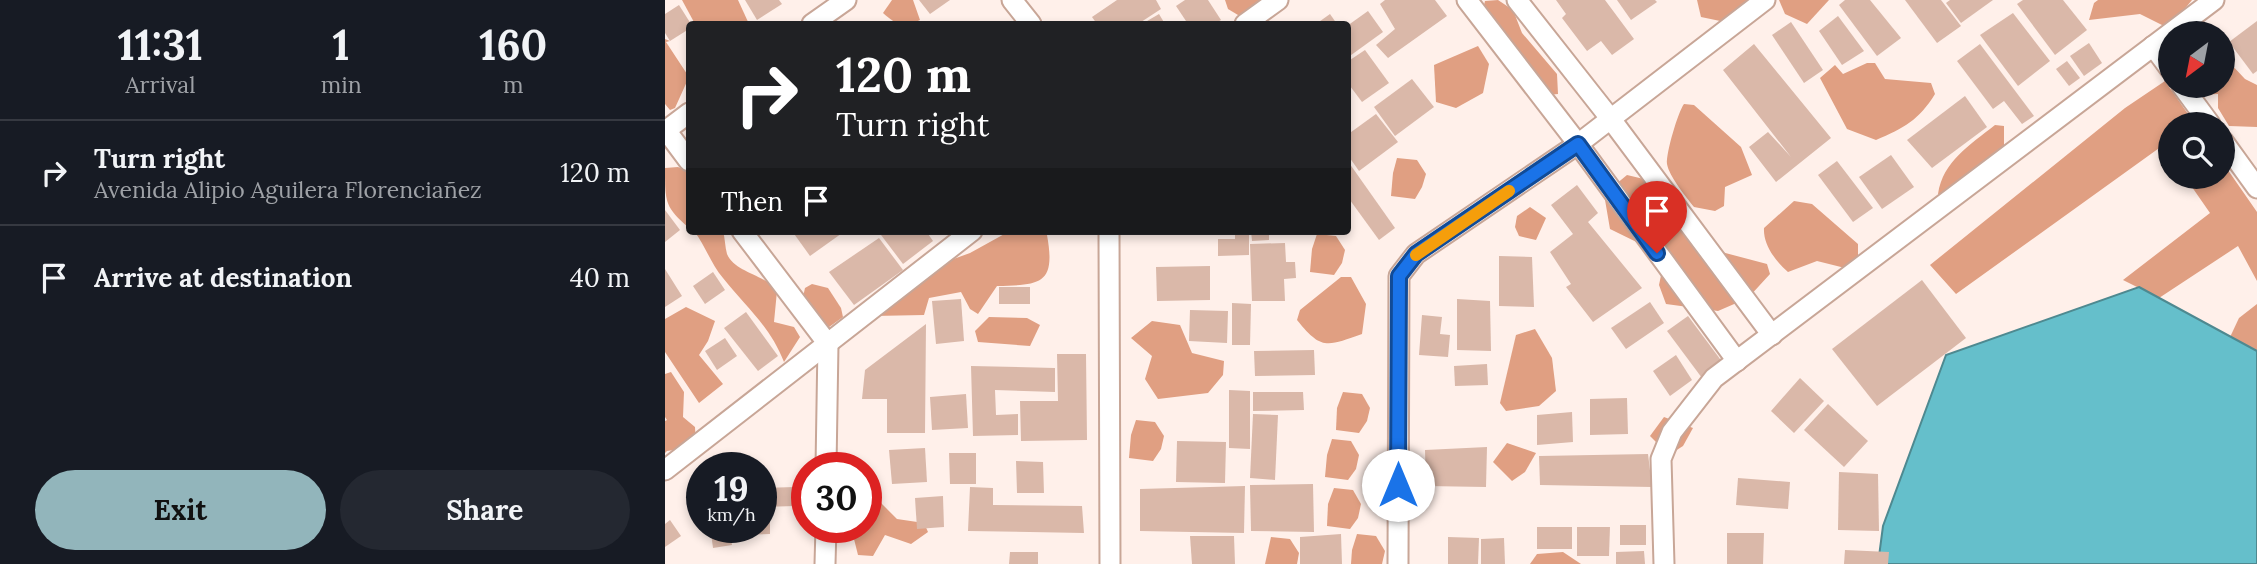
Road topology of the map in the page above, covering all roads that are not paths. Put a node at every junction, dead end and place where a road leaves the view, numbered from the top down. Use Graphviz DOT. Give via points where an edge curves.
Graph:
graph roads {
  1 [pos="846,0"];
  2 [pos="1012,0"];
  3 [pos="1278,0"];
  4 [pos="1467,0"];
  5 [pos="1517,0"];
  6 [pos="1765,0"];
  7 [pos="2214,0"];
  8 [pos="816,21"];
  9 [pos="1029,21"];
  10 [pos="1249,21"];
  11 [pos="2153,46"];
  12 [pos="2158,53"];
  13 [pos="686,115"];
  14 [pos="1610,118"];
  15 [pos="665,130"];
  16 [pos="1578,144"];
  17 [pos="686,157"];
  18 [pos="2235,158"];
  19 [pos="2257,188"];
  20 [pos="745,235"];
  21 [pos="967,235"];
  22 [pos="1109,235"];
  23 [pos="1772,335"];
  24 [pos="828,344"];
  25 [pos="1737,361"];
  26 [pos="826,452"];
  27 [pos="665,470"];
  28 [pos="826,543"];
  29 [pos="825,564"];
  30 [pos="1110,564"];
  31 [pos="1398,564"];
  32 [pos="1664,564"];
  1 -- 8 [label="street"];
  2 -- 9 [label="street"];
  3 -- 10 [label="street"];
  4 -- 16 [label="street"];
  5 -- 14 [label="street"];
  6 -- 14 [label="street"];
  7 -- 11 [label="street"];
  11 -- 12 [label="street"];
  11 -- 23 [label="street"];
  13 -- 15 [label="street"];
  14 -- 16 [label="street"];
  14 -- 23 [label="street"];
  15 -- 17 [label="street"];
  16 -- 25 [label="street"];
  16 -- 31 [label="street" via="1416,254 1399,276"];
  18 -- 19 [label="street"];
  20 -- 24 [label="street"];
  21 -- 24 [label="street"];
  22 -- 30 [label="street"];
  23 -- 25 [label="street"];
  24 -- 26 [label="street"];
  24 -- 27 [label="street"];
  25 -- 32 [label="street" via="1714,378 1672,432 1661,459"];
  28 -- 29 [label="street"];
}
